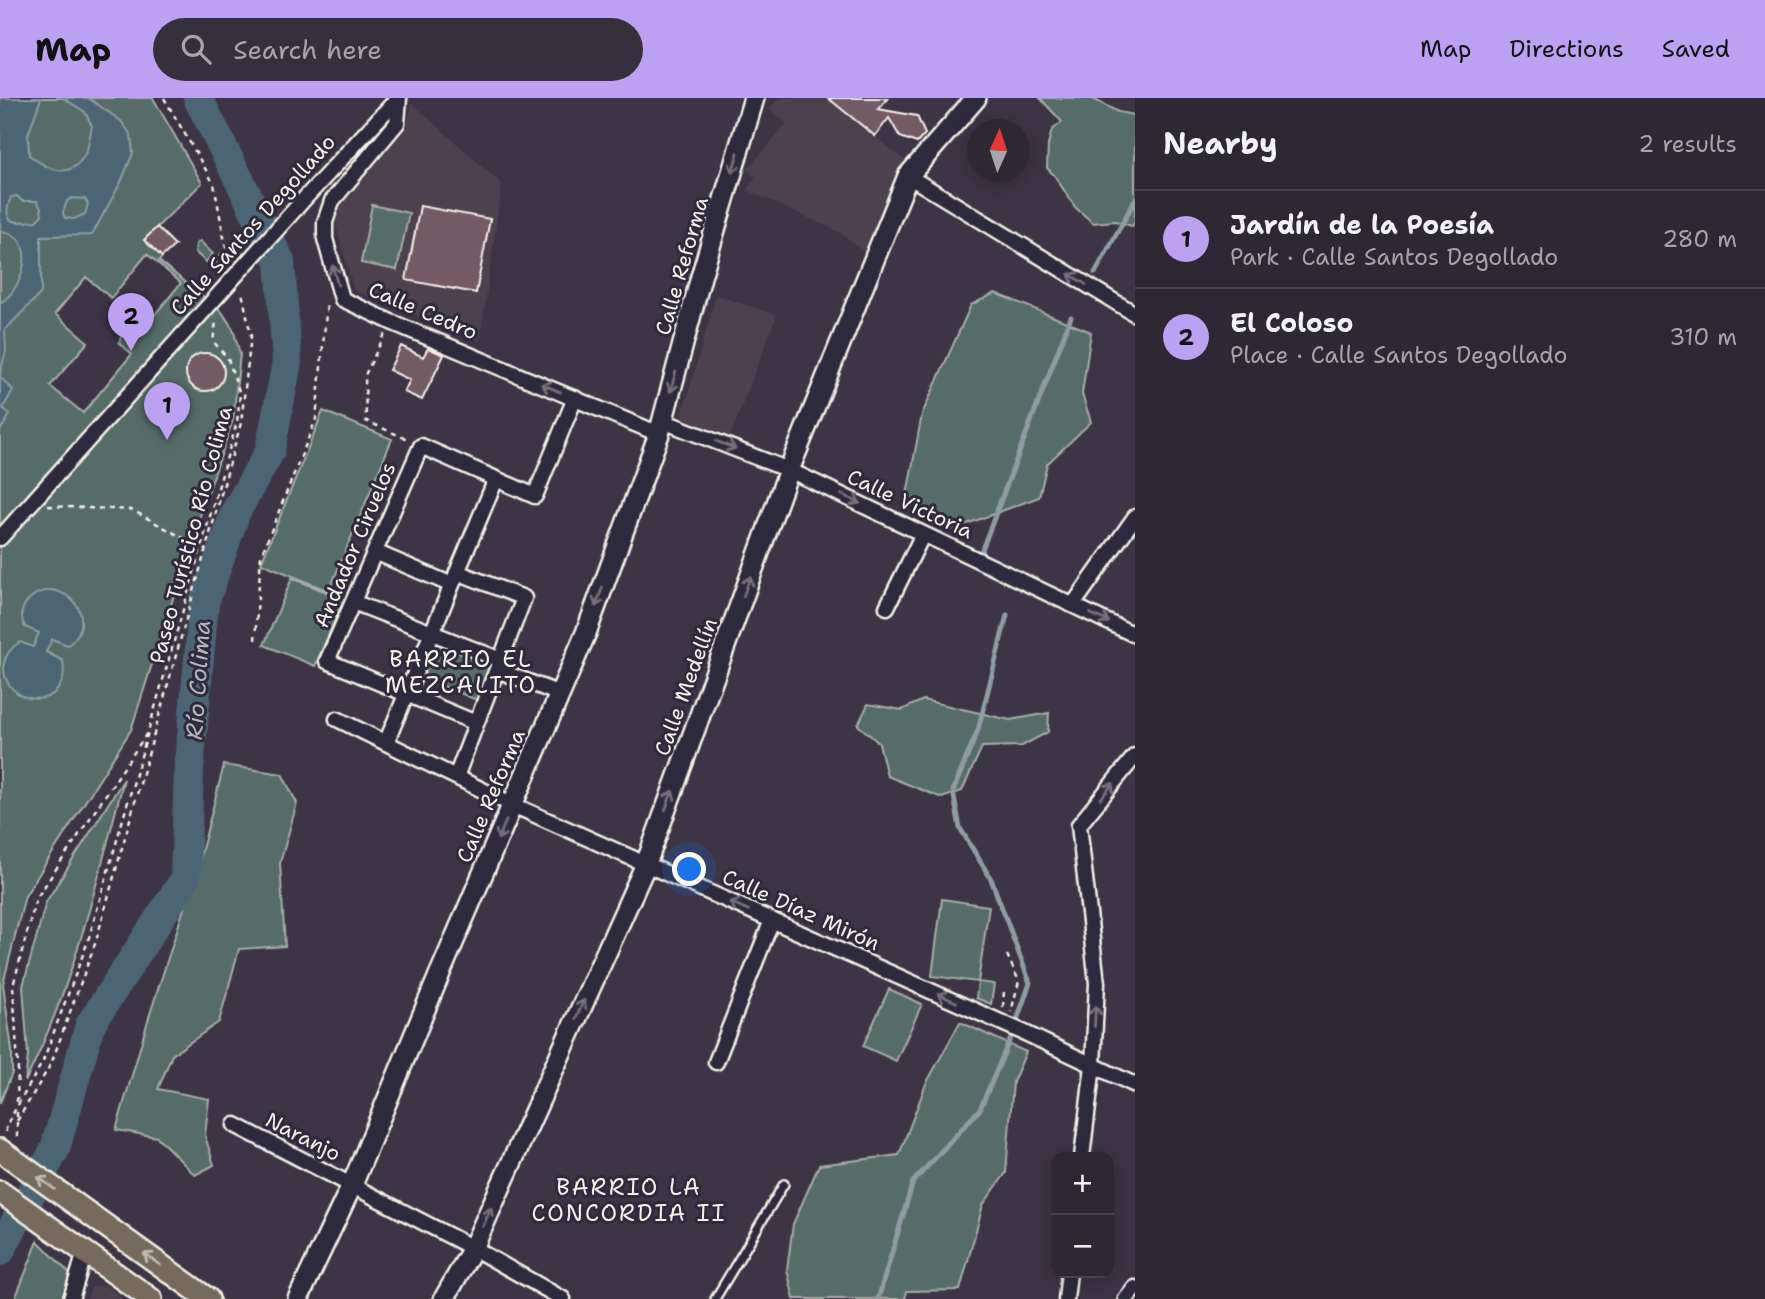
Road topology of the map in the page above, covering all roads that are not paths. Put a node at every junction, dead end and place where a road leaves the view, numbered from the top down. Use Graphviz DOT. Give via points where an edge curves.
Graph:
graph roads {
  1 [pos="398,98"];
  2 [pos="754,98"];
  3 [pos="976,98"];
  4 [pos="908,176"];
  5 [pos="1135,314"];
  6 [pos="575,398"];
  7 [pos="661,427"];
  8 [pos="789,470"];
  9 [pos="496,479"];
  10 [pos="1135,517"];
  11 [pos="923,534"];
  12 [pos="0,538"];
  13 [pos="375,552"];
  14 [pos="454,579"];
  15 [pos="353,602"];
  16 [pos="1073,605"];
  17 [pos="887,607"];
  18 [pos="432,633"];
  19 [pos="1135,635"];
  20 [pos="499,665"];
  21 [pos="406,694"];
  22 [pos="560,694"];
  23 [pos="337,719"];
  24 [pos="476,723"];
  25 [pos="386,743"];
  26 [pos="1135,756"];
  27 [pos="456,777"];
  28 [pos="513,805"];
  29 [pos="646,864"];
  30 [pos="772,920"];
  31 [pos="716,1062"];
  32 [pos="1093,1065"];
  33 [pos="1135,1085"];
  34 [pos="235,1125"];
  35 [pos="8,1149"];
  36 [pos="1083,1152"];
  37 [pos="785,1184"];
  38 [pos="352,1185"];
  39 [pos="0,1192"];
  40 [pos="79,1247"];
  41 [pos="473,1248"];
  42 [pos="1068,1278"];
  43 [pos="1135,1288"];
  44 [pos="71,1299"];
  45 [pos="151,1299"];
  46 [pos="208,1299"];
  47 [pos="298,1299"];
  48 [pos="444,1299"];
  49 [pos="563,1299"];
  50 [pos="715,1299"];
  51 [pos="1066,1299"];
  52 [pos="1126,1299"];
  6 -- 1 [label="street, Calle Cedro, one-way" via="342,299 325,239 325,222 332,201 397,123"];
  1 -- 12 [label="street, Calle Santos Degollado"];
  2 -- 7 [label="street, Calle Reforma, one-way"];
  3 -- 4 [label="street, Calle Medellín"];
  5 -- 4 [label="street, one-way"];
  4 -- 8 [label="street, Calle Medellín"];
  6 -- 7 [label="street, Calle Cedro"];
  6 -- 9 [label="street" via="535,496"];
  7 -- 8 [label="street, Calle Victoria, one-way"];
  7 -- 22 [label="street, Calle Reforma, one-way"];
  8 -- 11 [label="street, Calle Victoria, one-way"];
  29 -- 8 [label="street, Calle Medellín, one-way"];
  9 -- 13 [label="street, Andador Ciruelos" via="421,446"];
  9 -- 14 [label="street"];
  10 -- 16 [label="street"];
  11 -- 16 [label="street, Calle Victoria"];
  11 -- 17 [label="street"];
  13 -- 14 [label="street"];
  13 -- 15 [label="street, Andador Ciruelos"];
  14 -- 18 [label="street"];
  14 -- 20 [label="street" via="524,598"];
  15 -- 18 [label="street"];
  15 -- 21 [label="street, Andador Ciruelos" via="327,661"];
  16 -- 19 [label="street, Calle Victoria, one-way"];
  18 -- 20 [label="street"];
  18 -- 21 [label="street"];
  20 -- 22 [label="street"];
  20 -- 24 [label="street"];
  21 -- 24 [label="street"];
  21 -- 25 [label="street"];
  22 -- 28 [label="street, Calle Reforma"];
  23 -- 25 [label="street, Calle Díaz Mirón"];
  24 -- 27 [label="street"];
  25 -- 27 [label="street, Calle Díaz Mirón"];
  32 -- 26 [label="street, one-way" via="1097,982 1079,825"];
  27 -- 28 [label="street, Calle Díaz Mirón"];
  28 -- 29 [label="street, Calle Díaz Mirón"];
  28 -- 38 [label="street, Calle Reforma, one-way"];
  30 -- 29 [label="street, Calle Díaz Mirón, one-way"];
  41 -- 29 [label="street, Calle Medellín, one-way"];
  30 -- 31 [label="street"];
  32 -- 30 [label="street, Calle Díaz Mirón, one-way"];
  32 -- 33 [label="street, Calle Díaz Mirón"];
  32 -- 36 [label="street"];
  34 -- 38 [label="street, Naranjo"];
  46 -- 35 [label="main road, one-way" via="85,1212"];
  37 -- 50 [label="lane"];
  38 -- 41 [label="street, Naranjo"];
  38 -- 47 [label="street, Calle Reforma"];
  39 -- 40 [label="main road"];
  40 -- 44 [label="street"];
  40 -- 45 [label="main road"];
  41 -- 48 [label="street, Calle Medellín"];
  41 -- 49 [label="street, Naranjo"];
  42 -- 51 [label="street"];
  43 -- 52 [label="street"];
}
